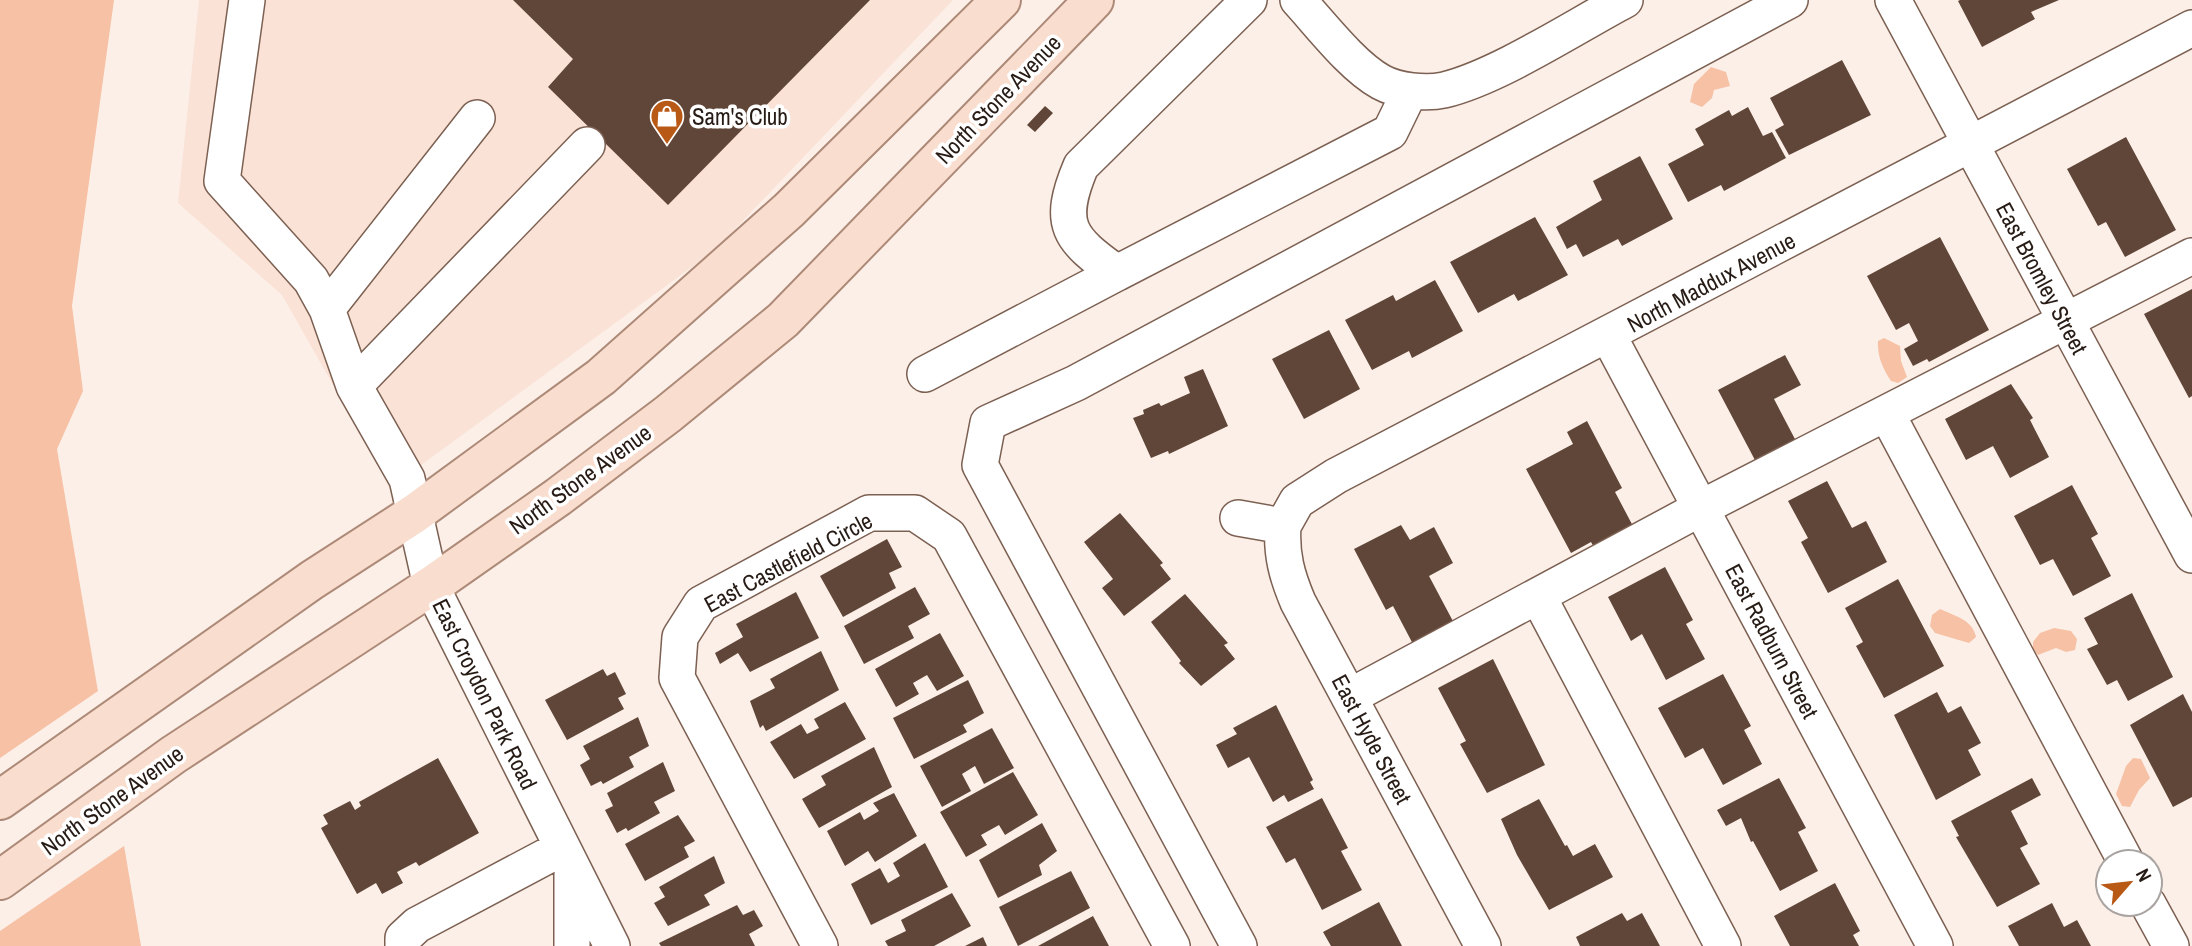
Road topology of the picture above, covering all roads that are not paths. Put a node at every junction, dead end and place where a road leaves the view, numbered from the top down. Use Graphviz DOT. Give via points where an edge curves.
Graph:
graph roads {
  1 [pos="247,0"];
  2 [pos="1001,0"];
  3 [pos="1094,0"];
  4 [pos="1249,0"];
  5 [pos="1298,0"];
  6 [pos="1625,0"];
  7 [pos="1790,0"];
  8 [pos="1893,0"];
  9 [pos="2192,28"];
  10 [pos="1410,90"];
  11 [pos="477,118"];
  12 [pos="587,145"];
  13 [pos="1970,145"];
  14 [pos="2192,256"];
  15 [pos="1117,273"];
  16 [pos="327,310"];
  17 [pos="2067,323"];
  18 [pos="1608,335"];
  19 [pos="925,374"];
  20 [pos="355,386"];
  21 [pos="1887,414"];
  22 [pos="1701,508"];
  23 [pos="414,514"];
  24 [pos="1238,518"];
  25 [pos="1283,526"];
  26 [pos="2192,555"];
  27 [pos="431,586"];
  28 [pos="1538,596"];
  29 [pos="1349,697"];
  30 [pos="0,800"];
  31 [pos="2119,848"];
  32 [pos="567,858"];
  33 [pos="0,880"];
  34 [pos="2156,918"];
  35 [pos="404,946"];
  36 [pos="572,946"];
  37 [pos="612,946"];
  38 [pos="820,946"];
  39 [pos="1172,946"];
  40 [pos="1239,946"];
  41 [pos="1483,946"];
  42 [pos="1723,946"];
  43 [pos="1936,946"];
  44 [pos="2171,946"];
  1 -- 16 [label="street, East Croydon Park Road" via="222,181 311,280"];
  2 -- 23 [label="main road" via="789,210 680,309 590,385"];
  3 -- 27 [label="main road, North Stone Avenue" via="783,320 592,472"];
  4 -- 15 [label="street" via="1082,166 1072,189 1068,220 1081,248"];
  5 -- 10 [label="street" via="1381,83"];
  6 -- 10 [label="street" via="1472,80 1442,90"];
  7 -- 40 [label="street" via="1076,383 988,423 980,465"];
  8 -- 13 [label="street, East Bromley Street"];
  9 -- 13 [label="street, North Maddux Avenue"];
  10 -- 15 [label="street" via="1390,132"];
  11 -- 16 [label="street"];
  12 -- 20 [label="street"];
  13 -- 17 [label="street, East Bromley Street"];
  13 -- 18 [label="street, North Maddux Avenue"];
  14 -- 17 [label="street"];
  15 -- 19 [label="street"];
  16 -- 20 [label="street, East Croydon Park Road"];
  17 -- 21 [label="street"];
  17 -- 26 [label="street, East Bromley Street"];
  18 -- 22 [label="street, East Radburn Street"];
  18 -- 25 [label="street, North Maddux Avenue" via="1314,488 1297,501"];
  20 -- 23 [label="street, East Croydon Park Road" via="407,479"];
  21 -- 22 [label="street"];
  21 -- 31 [label="street"];
  22 -- 28 [label="street"];
  22 -- 43 [label="street, East Radburn Street"];
  23 -- 27 [label="street, East Croydon Park Road"];
  23 -- 30 [label="main road" via="312,580"];
  24 -- 25 [label="street"];
  25 -- 29 [label="street, East Hyde Street" via="1281,548 1287,577"];
  27 -- 32 [label="street, East Croydon Park Road"];
  27 -- 33 [label="main road, North Stone Avenue" via="173,755"];
  28 -- 29 [label="street"];
  28 -- 42 [label="street"];
  29 -- 41 [label="street, East Hyde Street"];
  32 -- 35 [label="street" via="417,925 402,938"];
  32 -- 36 [label="street, East Croydon Park Road"];
  32 -- 37 [label="street, East Croydon Park Road"];
  34 -- 44 [label="street"];
  38 -- 39 [label="street, East Castlefield Circle" via="677,678 680,637 701,604 869,513 915,513 949,536"];
}
